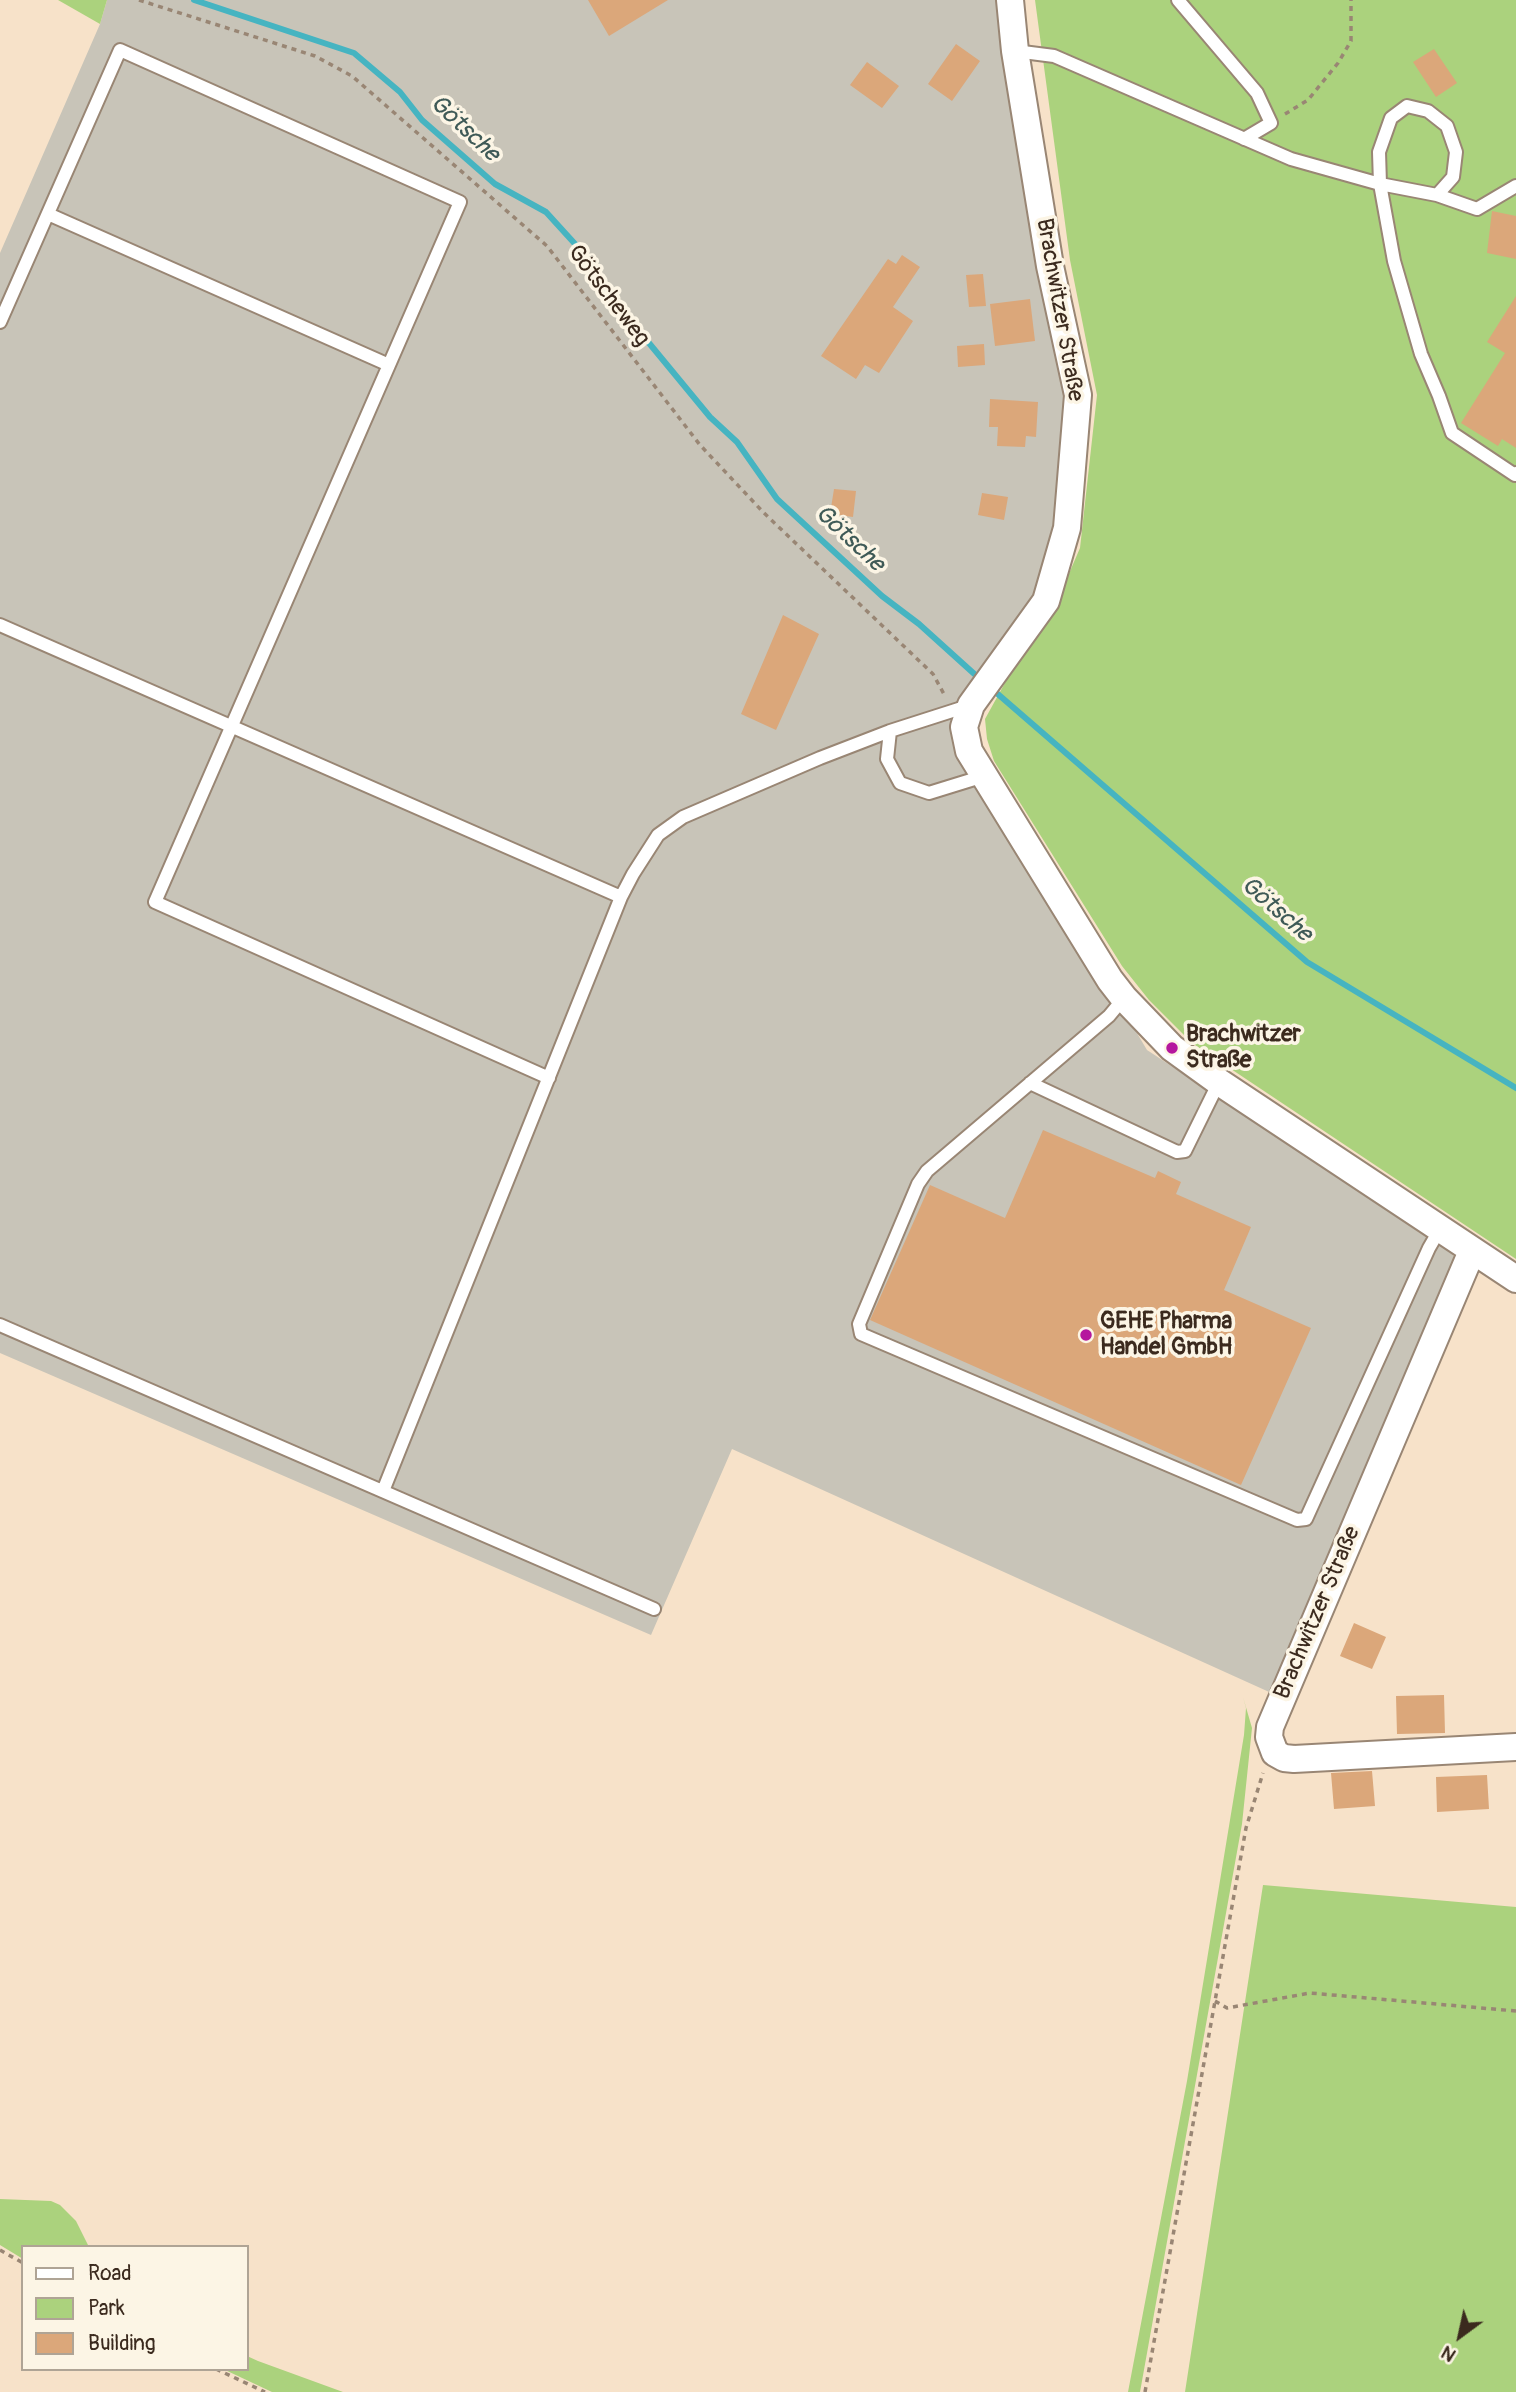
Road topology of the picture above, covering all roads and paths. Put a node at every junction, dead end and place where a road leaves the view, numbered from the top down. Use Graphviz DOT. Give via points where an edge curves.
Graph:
graph roads {
  1 [pos="139,0"];
  2 [pos="1010,0"];
  3 [pos="1178,0"];
  4 [pos="1351,0"];
  5 [pos="1015,51"];
  6 [pos="1271,122"];
  7 [pos="1244,139"];
  8 [pos="1380,184"];
  9 [pos="1516,186"];
  10 [pos="1437,194"];
  11 [pos="48,214"];
  12 [pos="0,322"];
  13 [pos="388,365"];
  14 [pos="1516,473"];
  15 [pos="0,625"];
  16 [pos="962,708"];
  17 [pos="231,727"];
  18 [pos="890,732"];
  19 [pos="984,776"];
  20 [pos="621,897"];
  21 [pos="1124,998"];
  22 [pos="549,1078"];
  23 [pos="1219,1082"];
  24 [pos="1030,1083"];
  25 [pos="1440,1229"];
  26 [pos="1472,1251"];
  27 [pos="1516,1279"];
  28 [pos="0,1325"];
  29 [pos="383,1491"];
  30 [pos="654,1609"];
  31 [pos="1516,1746"];
  32 [pos="1275,1753"];
  33 [pos="1215,2001"];
  34 [pos="1516,2011"];
  35 [pos="0,2250"];
  36 [pos="21,2262"];
  37 [pos="220,2371"];
  38 [pos="264,2392"];
  39 [pos="1145,2392"];
  1 -- 16 [label="path, Götscheweg" via="315,56 352,76 547,246 699,445 933,674"];
  2 -- 5 [label="street, Brachwitzer Straße"];
  3 -- 6 [label="lane" via="1256,93"];
  4 -- 6 [label="path" via="1351,41 1338,63 1308,100"];
  5 -- 7 [label="lane" via="1054,56"];
  5 -- 16 [label="street, Brachwitzer Straße" via="1050,266 1078,395 1067,528 1046,601 1002,663"];
  6 -- 7 [label="lane"];
  7 -- 8 [label="lane" via="1291,159"];
  8 -- 10 [label="lane"];
  8 -- 10 [label="lane" via="1379,152 1391,118 1407,107 1428,111 1447,126 1456,152 1453,177"];
  8 -- 14 [label="lane" via="1394,261 1421,354 1452,433"];
  9 -- 10 [label="lane" via="1477,209"];
  11 -- 12 [label="lane"];
  11 -- 13 [label="lane"];
  11 -- 13 [label="lane" via="120,50 145,61 460,202"];
  13 -- 17 [label="lane"];
  15 -- 17 [label="lane"];
  16 -- 18 [label="lane"];
  16 -- 19 [label="street, Brachwitzer Straße" via="969,751"];
  17 -- 20 [label="lane"];
  17 -- 22 [label="lane" via="155,902"];
  18 -- 19 [label="lane" via="887,759 900,783 929,793"];
  18 -- 20 [label="lane" via="683,817 658,835"];
  19 -- 21 [label="street, Brachwitzer Straße"];
  20 -- 22 [label="lane"];
  21 -- 23 [label="street, Brachwitzer Straße" via="1172,1048"];
  21 -- 24 [label="lane"];
  22 -- 29 [label="lane"];
  23 -- 24 [label="lane" via="1185,1151 1177,1152"];
  23 -- 25 [label="street, Brachwitzer Straße"];
  24 -- 25 [label="lane" via="927,1171 918,1184 859,1324 861,1334 1297,1520 1306,1519"];
  25 -- 26 [label="street, Brachwitzer Straße"];
  26 -- 27 [label="street, Brachwitzer Straße"];
  26 -- 32 [label="street, Brachwitzer Straße" via="1270,1727"];
  28 -- 29 [label="lane"];
  29 -- 30 [label="lane"];
  31 -- 32 [label="street" via="1294,1759"];
  32 -- 33 [label="path" via="1260,1779 1246,1828"];
  33 -- 34 [label="path" via="1227,2008 1310,1993"];
  33 -- 39 [label="path"];
  35 -- 36 [label="path"];
  37 -- 38 [label="path"];
}
